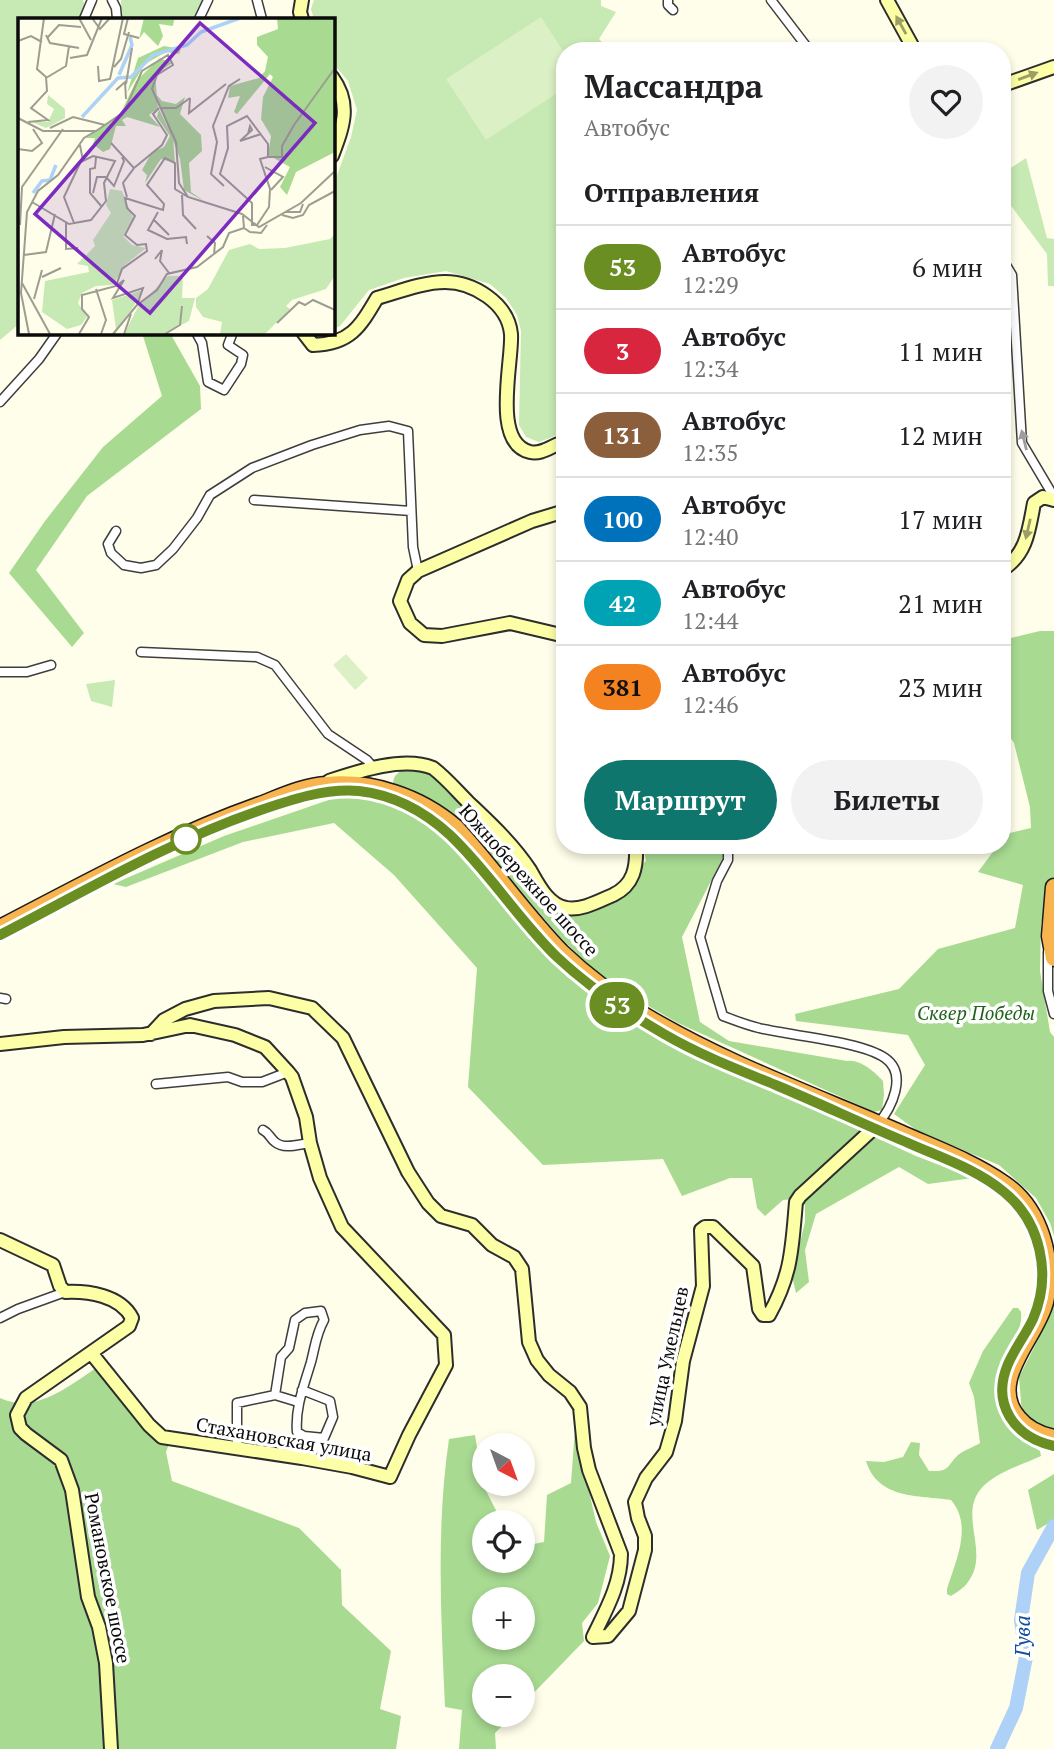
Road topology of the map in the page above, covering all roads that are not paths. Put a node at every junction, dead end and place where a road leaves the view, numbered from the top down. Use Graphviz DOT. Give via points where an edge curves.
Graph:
graph roads {
  1 [pos="92,0"];
  2 [pos="112,0"];
  3 [pos="208,0"];
  4 [pos="257,0"];
  5 [pos="299,0"];
  6 [pos="668,0"];
  7 [pos="771,0"];
  8 [pos="887,0"];
  9 [pos="673,10"];
  10 [pos="84,18"];
  11 [pos="117,18"];
  12 [pos="199,18"];
  13 [pos="262,18"];
  14 [pos="300,18"];
  15 [pos="803,42"];
  16 [pos="910,42"];
  17 [pos="1054,67"];
  18 [pos="334,79"];
  19 [pos="1011,82"];
  20 [pos="334,151"];
  21 [pos="1011,273"];
  22 [pos="57,334"];
  23 [pos="197,334"];
  24 [pos="232,334"];
  25 [pos="305,334"];
  26 [pos="0,402"];
  27 [pos="556,446"];
  28 [pos="1054,498"];
  29 [pos="254,500"];
  30 [pos="411,511"];
  31 [pos="556,514"];
  32 [pos="116,531"];
  33 [pos="1011,564"];
  34 [pos="418,571"];
  35 [pos="556,634"];
  36 [pos="141,652"];
  37 [pos="51,665"];
  38 [pos="0,672"];
  39 [pos="395,766"];
  40 [pos="373,767"];
  41 [pos="320,785"];
  42 [pos="361,789"];
  43 [pos="392,792"];
  44 [pos="636,854"];
  45 [pos="728,854"];
  46 [pos="1054,887"];
  47 [pos="0,928"];
  48 [pos="0,935"];
  49 [pos="1050,936"];
  50 [pos="1054,958"];
  51 [pos="1054,1014"];
  52 [pos="151,1034"];
  53 [pos="0,1044"];
  54 [pos="288,1072"];
  55 [pos="156,1084"];
  56 [pos="878,1123"];
  57 [pos="263,1129"];
  58 [pos="310,1143"];
  59 [pos="0,1240"];
  60 [pos="65,1292"];
  61 [pos="0,1318"];
  62 [pos="92,1354"];
  63 [pos="302,1390"];
  64 [pos="275,1395"];
  65 [pos="298,1402"];
  66 [pos="1054,1438"];
  67 [pos="1054,1446"];
  68 [pos="237,1447"];
  69 [pos="111,1749"];
  1 -- 10 [label="street"];
  2 -- 11 [label="street"];
  3 -- 12 [label="street"];
  4 -- 13 [label="street"];
  5 -- 14 [label="main road"];
  6 -- 9 [label="street"];
  7 -- 15 [label="street"];
  16 -- 8 [label="main road, one-way"];
  19 -- 17 [label="main road, one-way"];
  18 -- 20 [label="main road" via="346,108"];
  28 -- 21 [label="street, one-way" via="1022,443"];
  22 -- 26 [label="street"];
  23 -- 24 [label="street" via="208,382 224,390 243,355 228,345"];
  25 -- 27 [label="main road" via="313,345 331,345 360,328 377,298 444,282 466,285 485,294 508,320 508,428 519,446 530,452"];
  28 -- 33 [label="main road, one-way" via="1043,497 1034,503 1022,551"];
  29 -- 30 [label="street"];
  30 -- 32 [label="street" via="408,431 388,426 360,430 252,468 210,495 197,518 156,565 124,565 108,544"];
  30 -- 34 [label="street"];
  31 -- 34 [label="main road"];
  34 -- 35 [label="main road" via="408,580 400,601 417,632 442,636 510,623"];
  36 -- 40 [label="street" via="257,657 275,665 328,734"];
  37 -- 38 [label="street" via="27,672"];
  39 -- 40 [label="main road"];
  39 -- 43 [label="main road" via="384,777"];
  39 -- 44 [label="main road" via="426,765 442,775 521,858 548,897 563,907 590,904 626,887 633,877"];
  40 -- 41 [label="main road"];
  40 -- 42 [label="main road"];
  41 -- 42 [label="highway, Южнобережное шоссе"];
  41 -- 47 [label="highway, Южнобережное шоссе" via="184,835"];
  42 -- 43 [label="highway, Южнобережное шоссе"];
  42 -- 48 [label="highway, Южнобережное шоссе" via="305,796 226,822"];
  42 -- 56 [label="highway, Южнобережное шоссе" via="429,817 453,838 557,957 613,1002 694,1050"];
  43 -- 56 [label="highway, Южнобережное шоссе" via="421,803 455,827 561,951 643,1015 698,1045"];
  45 -- 56 [label="street" via="700,937 723,1016 758,1028 870,1050 887,1059 898,1080"];
  46 -- 49 [label="highway"];
  49 -- 50 [label="highway"];
  49 -- 51 [label="street" via="1048,980"];
  52 -- 53 [label="main road, Стахановская улица"];
  52 -- 54 [label="main road, Стахановская улица" via="190,1025 235,1035 265,1047"];
  52 -- 56 [label="main road, улица Умельцев" via="170,1016 214,1001 269,998 312,1009 344,1038 428,1203 441,1216 472,1225 492,1245 514,1257 522,1269 529,1342 537,1360 580,1407 589,1470 621,1554 614,1592 593,1637 608,1636 629,1611 645,1549 635,1502 666,1452 675,1421 683,1361 703,1286 701,1230 713,1227 753,1266 759,1309 769,1315 790,1268 796,1202"];
  54 -- 55 [label="street" via="262,1082 228,1077"];
  54 -- 58 [label="main road, Стахановская улица" via="306,1117"];
  56 -- 66 [label="highway, Южнобережное шоссе" via="988,1173 1024,1203 1035,1221 1045,1245 1049,1282 1040,1319 1013,1366 1009,1403 1024,1425"];
  56 -- 67 [label="highway, Южнобережное шоссе" via="982,1177 1004,1192 1029,1221 1039,1248 1042,1283 1034,1316 1004,1376 1004,1405 1027,1437"];
  57 -- 58 [label="street" via="284,1146"];
  58 -- 68 [label="main road, Стахановская улица" via="342,1227 440,1329 447,1346 446,1365 390,1477"];
  59 -- 60 [label="main road" via="53,1265"];
  60 -- 61 [label="street"];
  60 -- 62 [label="main road" via="82,1291 115,1301 131,1315 129,1326"];
  62 -- 68 [label="main road, Стахановская улица" via="162,1437"];
  62 -- 69 [label="main road, Романовское шоссе" via="26,1398 17,1415 20,1428 61,1460 72,1490 88,1597 106,1663"];
  63 -- 64 [label="street" via="324,1320 321,1311 295,1320 289,1348 281,1357"];
  63 -- 65 [label="street"];
  63 -- 65 [label="street" via="330,1401 333,1417 324,1438 297,1432"];
  64 -- 65 [label="street"];
  64 -- 68 [label="street" via="237,1403"];
}
